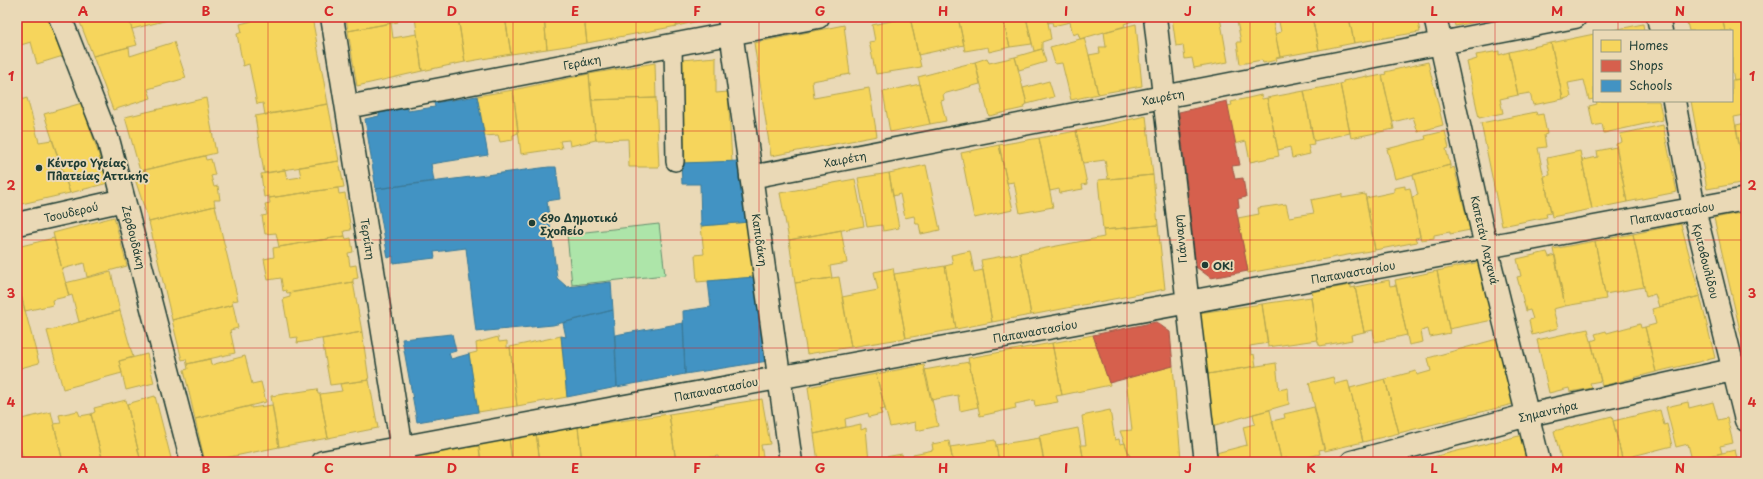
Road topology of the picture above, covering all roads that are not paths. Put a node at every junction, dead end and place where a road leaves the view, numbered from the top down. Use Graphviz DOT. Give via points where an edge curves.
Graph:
graph roads {
  1 [pos="60,17"];
  2 [pos="332,17"];
  3 [pos="818,17"];
  4 [pos="1155,17"];
  5 [pos="1435,17"];
  6 [pos="1576,17"];
  7 [pos="1658,17"];
  8 [pos="730,25"];
  9 [pos="1661,30"];
  10 [pos="1441,43"];
  11 [pos="672,45"];
  12 [pos="1164,97"];
  13 [pos="1674,102"];
  14 [pos="347,107"];
  15 [pos="675,162"];
  16 [pos="751,177"];
  17 [pos="1746,199"];
  18 [pos="124,200"];
  19 [pos="1694,209"];
  20 [pos="17,224"];
  21 [pos="1486,247"];
  22 [pos="1188,302"];
  23 [pos="1740,369"];
  24 [pos="779,378"];
  25 [pos="1528,415"];
  26 [pos="1746,420"];
  27 [pos="403,455"];
  28 [pos="192,462"];
  29 [pos="324,462"];
  30 [pos="791,462"];
  31 [pos="1206,462"];
  32 [pos="1352,462"];
  33 [pos="1539,462"];
  1 -- 18 [label="street, Ζερβουδάκη" via="109,143"];
  2 -- 14 [label="street, Τερτίπη"];
  3 -- 8 [label="street, Γεράκη"];
  4 -- 12 [label="street, Γιάνναρη"];
  5 -- 10 [label="street, Καπετάν Λαχανά"];
  6 -- 10 [label="street, Χαιρέτη"];
  7 -- 9 [label="street"];
  8 -- 11 [label="street, Γεράκη"];
  8 -- 16 [label="street, Καπιδάκη"];
  10 -- 12 [label="street, Χαιρέτη"];
  10 -- 21 [label="street, Καπετάν Λαχανά"];
  11 -- 14 [label="street, Γεράκη"];
  11 -- 15 [label="lane"];
  12 -- 16 [label="street, Χαιρέτη"];
  12 -- 22 [label="street, Γιάνναρη"];
  13 -- 19 [label="street, Κριτοβουλίδου"];
  14 -- 27 [label="street, Τερτίπη"];
  16 -- 24 [label="street, Καπιδάκη"];
  17 -- 19 [label="street, Παπαναστασίου"];
  18 -- 20 [label="street, Τσουδερού"];
  18 -- 28 [label="street, Ζερβουδάκη"];
  19 -- 21 [label="street, Παπαναστασίου"];
  19 -- 23 [label="street, Κριτοβουλίδου"];
  21 -- 22 [label="street, Παπαναστασίου"];
  21 -- 25 [label="street, Καπετάν Λαχανά"];
  22 -- 24 [label="street, Παπαναστασίου"];
  22 -- 31 [label="street, Γιάνναρη"];
  23 -- 25 [label="street, Σημαντήρα"];
  23 -- 26 [label="street, Κριτοβουλίδου"];
  24 -- 27 [label="street, Παπαναστασίου"];
  24 -- 30 [label="street, Καπιδάκη"];
  25 -- 32 [label="street, Σημαντήρα"];
  25 -- 33 [label="street, Καπετάν Λαχανά"];
  27 -- 29 [label="street, Παπαναστασίου"];
}
